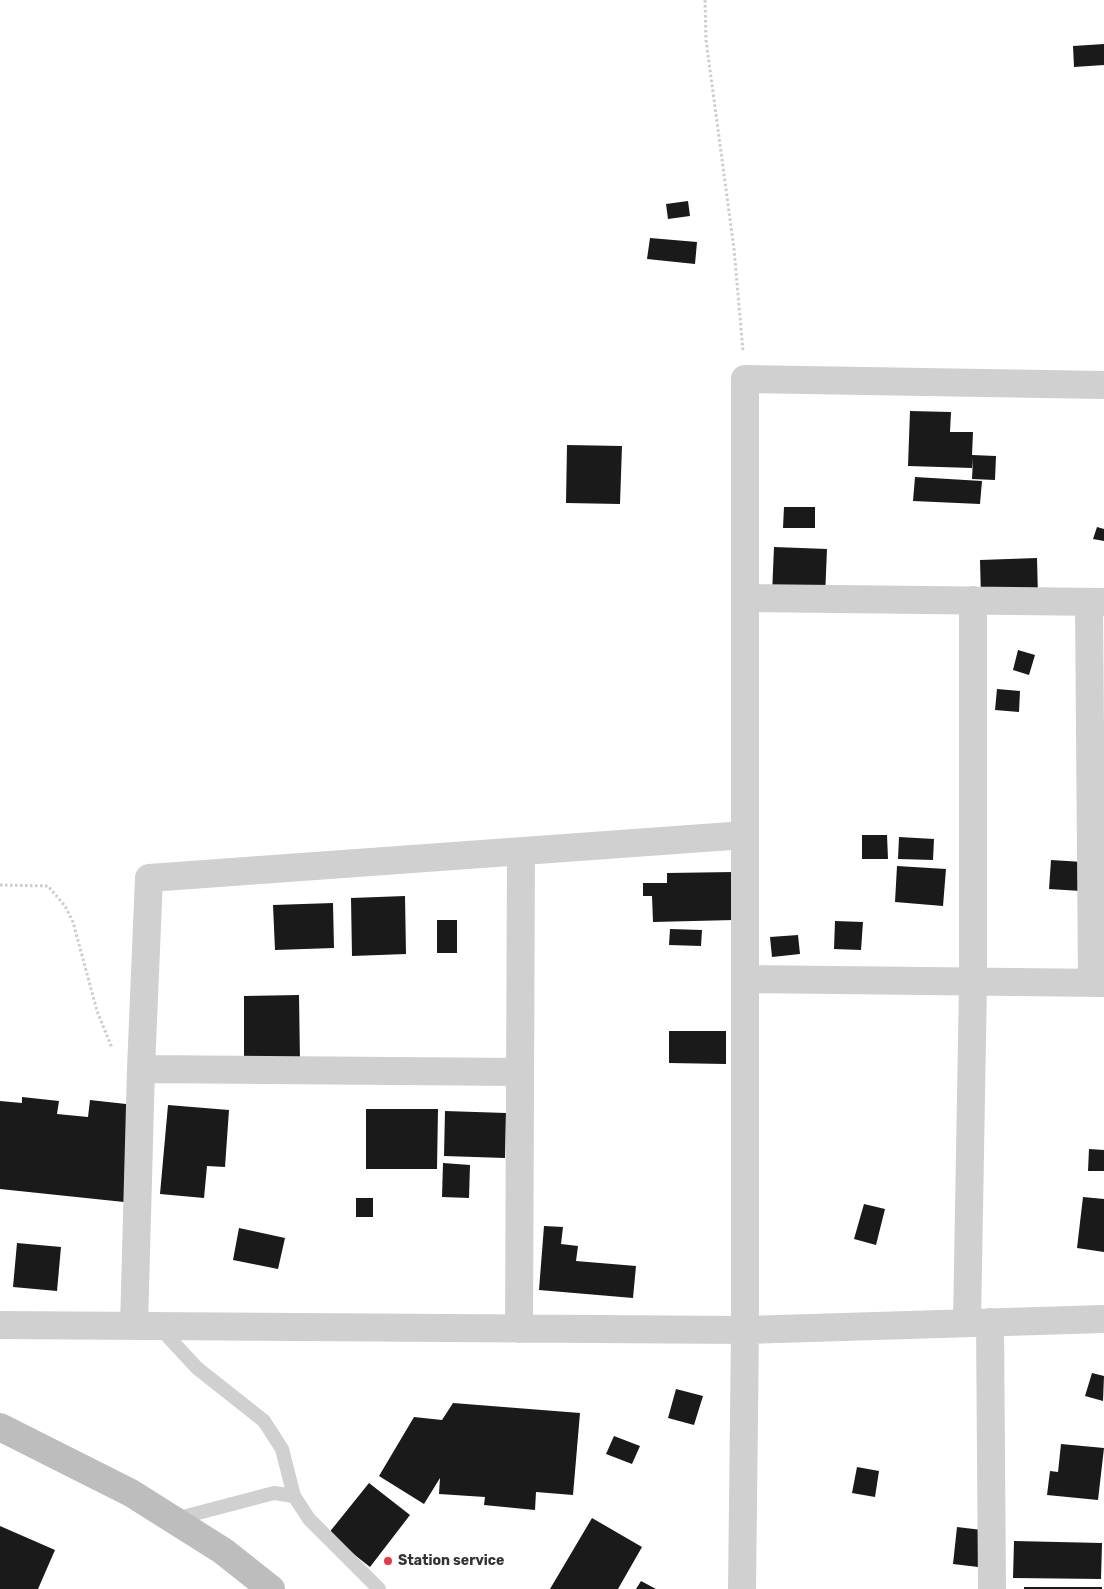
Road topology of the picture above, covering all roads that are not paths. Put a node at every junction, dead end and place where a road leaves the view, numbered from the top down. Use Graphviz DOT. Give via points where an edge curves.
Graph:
graph roads {
  1 [pos="1104,385"];
  2 [pos="745,598"];
  3 [pos="973,600"];
  4 [pos="1097,602"];
  5 [pos="745,835"];
  6 [pos="521,852"];
  7 [pos="745,979"];
  8 [pos="973,983"];
  9 [pos="1098,983"];
  10 [pos="141,1069"];
  11 [pos="520,1072"];
  12 [pos="1104,1319"];
  13 [pos="978,1323"];
  14 [pos="0,1325"];
  15 [pos="146,1326"];
  16 [pos="519,1329"];
  17 [pos="745,1330"];
  18 [pos="0,1427"];
  19 [pos="294,1496"];
  20 [pos="173,1520"];
  21 [pos="271,1589"];
  22 [pos="379,1589"];
  23 [pos="742,1589"];
  24 [pos="992,1589"];
  1 -- 2 [label="street" via="745,379"];
  2 -- 3 [label="street"];
  2 -- 5 [label="street"];
  3 -- 4 [label="street"];
  3 -- 8 [label="street"];
  4 -- 9 [label="street"];
  5 -- 6 [label="street"];
  5 -- 7 [label="street"];
  6 -- 10 [label="street" via="149,878"];
  6 -- 11 [label="street"];
  7 -- 8 [label="street"];
  7 -- 17 [label="street"];
  8 -- 9 [label="street"];
  8 -- 13 [label="street"];
  10 -- 11 [label="street"];
  10 -- 15 [label="street"];
  11 -- 16 [label="street"];
  12 -- 13 [label="street"];
  13 -- 17 [label="street"];
  13 -- 24 [label="street"];
  14 -- 15 [label="street"];
  15 -- 16 [label="street"];
  15 -- 19 [label="lane" via="264,1422 282,1449"];
  16 -- 17 [label="street"];
  17 -- 23 [label="street"];
  18 -- 20 [label="main road" via="131,1493"];
  19 -- 20 [label="lane" via="274,1493"];
  19 -- 22 [label="lane" via="309,1519"];
  20 -- 21 [label="main road" via="223,1551"];
}
